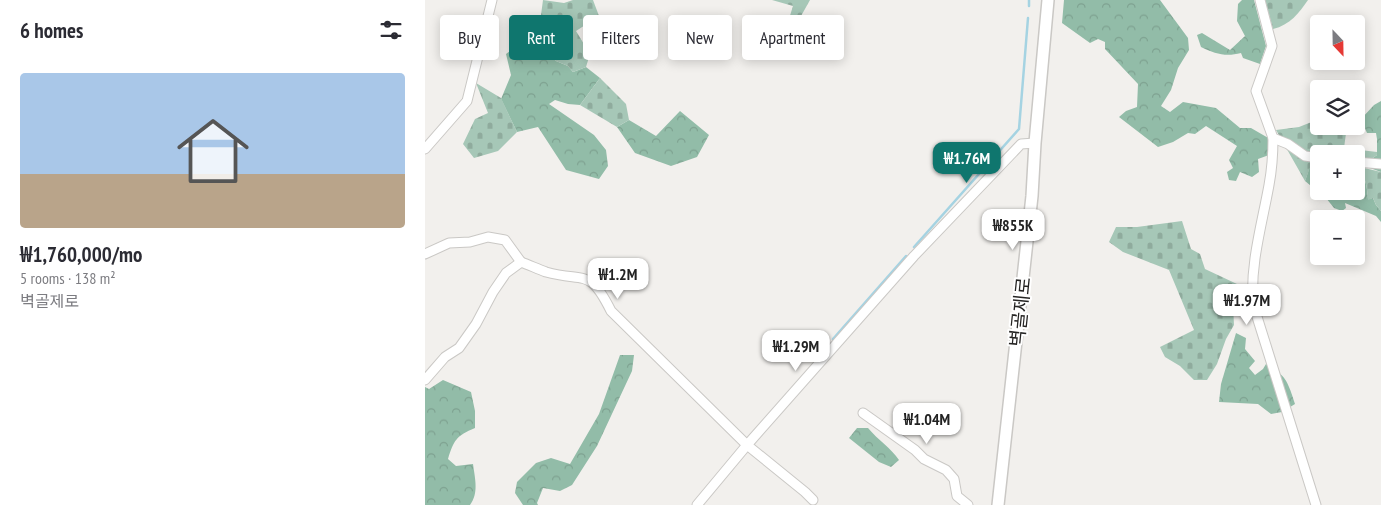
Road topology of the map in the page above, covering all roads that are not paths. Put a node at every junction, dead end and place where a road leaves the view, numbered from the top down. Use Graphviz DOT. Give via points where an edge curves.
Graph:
graph roads {
  1 [pos="492,0"];
  2 [pos="1049,0"];
  3 [pos="1260,0"];
  4 [pos="1273,138"];
  5 [pos="1035,142"];
  6 [pos="425,149"];
  7 [pos="1310,157"];
  8 [pos="1365,163"];
  9 [pos="1381,164"];
  10 [pos="425,254"];
  11 [pos="521,262"];
  12 [pos="425,380"];
  13 [pos="863,413"];
  14 [pos="747,445"];
  15 [pos="813,500"];
  16 [pos="697,505"];
  17 [pos="968,505"];
  18 [pos="998,505"];
  19 [pos="1317,505"];
  1 -- 6 [label="street" via="467,101"];
  2 -- 5 [label="street, 벽골제로"];
  3 -- 4 [label="street" via="1272,46 1256,91"];
  4 -- 7 [label="street"];
  4 -- 19 [label="street" via="1269,183 1256,252 1253,304"];
  5 -- 14 [label="street" via="1021,144 914,256"];
  5 -- 18 [label="street, 벽골제로" via="1029,226"];
  8 -- 9 [label="street"];
  10 -- 11 [label="street" via="449,243 488,237 505,240"];
  11 -- 12 [label="street" via="506,273 459,348 445,357"];
  11 -- 14 [label="street" via="547,272 587,278 596,286 611,311"];
  13 -- 17 [label="street" via="924,459 946,470 954,479 957,496"];
  14 -- 15 [label="street"];
  14 -- 16 [label="street"];
}
